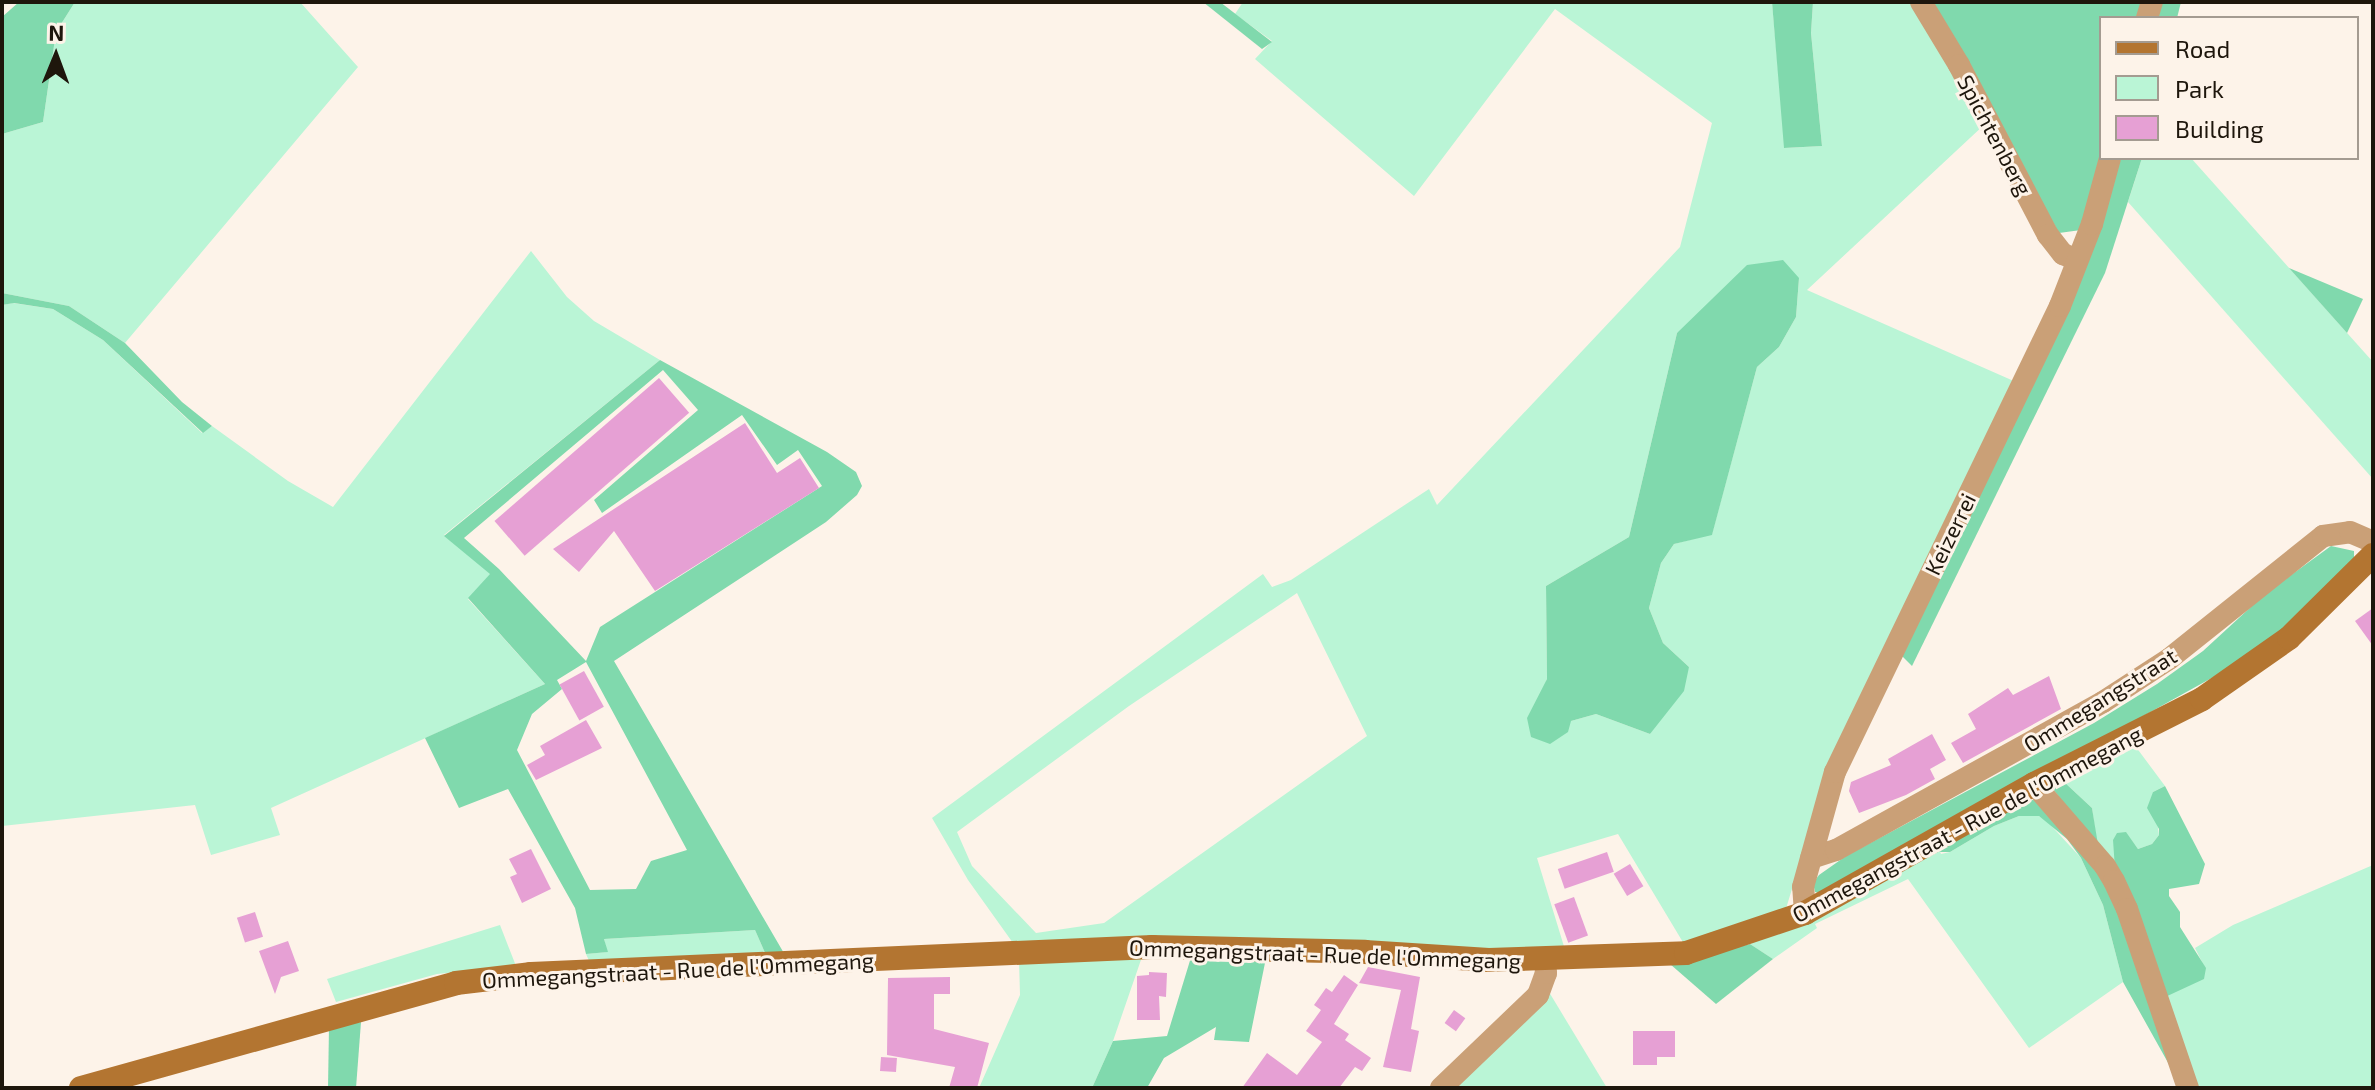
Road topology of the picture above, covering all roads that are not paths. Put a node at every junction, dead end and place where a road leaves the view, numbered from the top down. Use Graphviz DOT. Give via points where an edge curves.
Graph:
graph roads {
  1 [pos="1921,2"];
  2 [pos="2109,160"];
  3 [pos="2077,260"];
  4 [pos="2373,542"];
  5 [pos="2373,555"];
  6 [pos="2034,784"];
  7 [pos="1811,858"];
  8 [pos="1805,913"];
  9 [pos="1545,960"];
  10 [pos="81,1088"];
  11 [pos="1441,1088"];
  12 [pos="2188,1088"];
  1 -- 3 [label="street, Spichtenberg" via="2048,235 2063,254"];
  2 -- 3 [label="street, Keizerrei"];
  3 -- 7 [label="street, Keizerrei" via="2060,306 1835,772"];
  4 -- 7 [label="street, Ommegangstraat" via="2350,532 2323,536 2169,659 2103,702 1836,850"];
  5 -- 6 [label="main road, Ommegangstraat - Rue de l'Ommegang" via="2300,628 2253,666 2202,699"];
  6 -- 8 [label="main road, Ommegangstraat - Rue de l'Ommegang"];
  6 -- 12 [label="street" via="2114,881"];
  7 -- 8 [label="street, Keizerrei" via="1803,887"];
  8 -- 9 [label="main road, Ommegangstraat - Rue de l'Ommegang" via="1686,953"];
  9 -- 10 [label="main road, Ommegangstraat - Rue de l'Ommegang" via="1152,947 531,974 456,983"];
  9 -- 11 [label="street" via="1538,995"];
}
